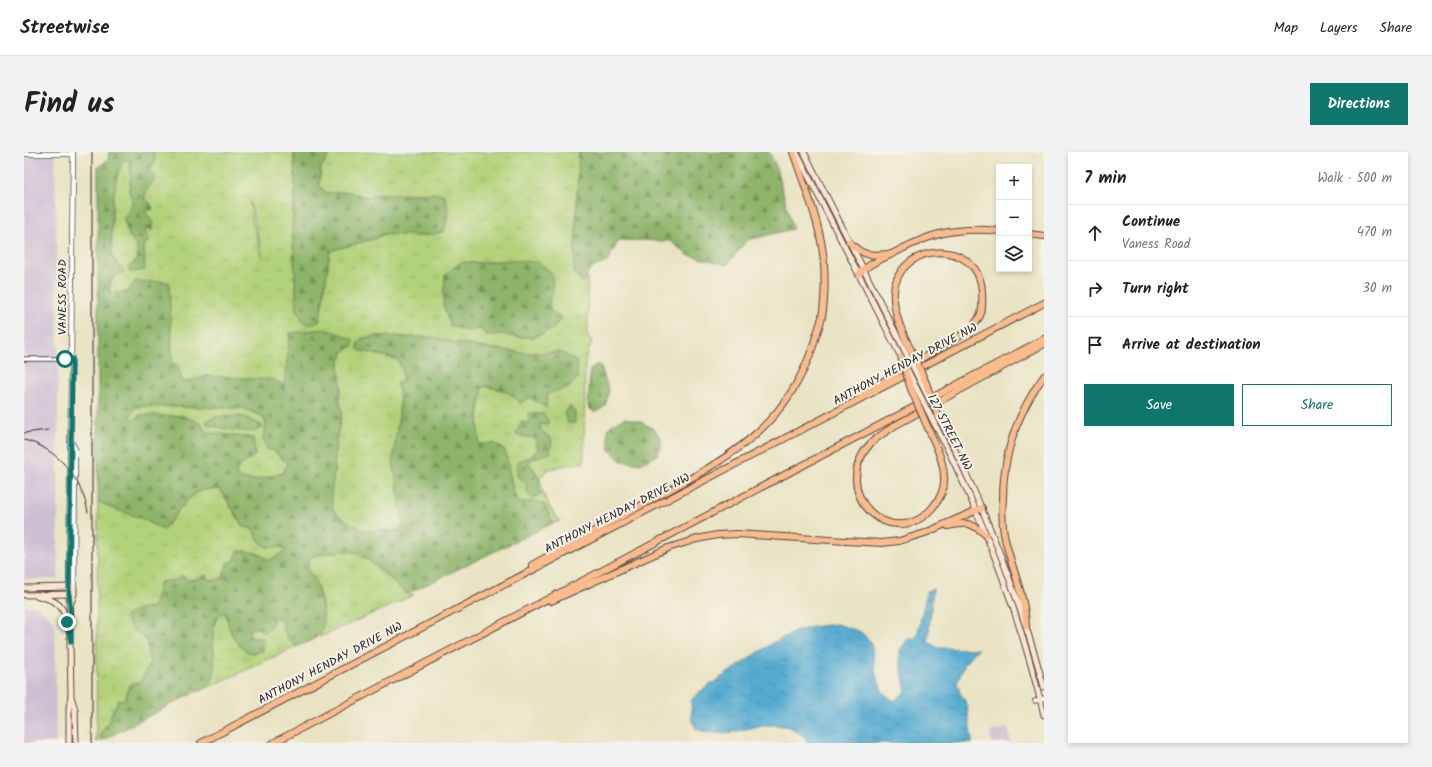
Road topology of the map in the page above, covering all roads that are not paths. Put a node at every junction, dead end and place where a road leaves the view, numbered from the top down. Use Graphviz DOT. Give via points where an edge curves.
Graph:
graph roads {
  1 [pos="795,152"];
  2 [pos="804,152"];
  3 [pos="73,153"];
  4 [pos="24,154"];
  5 [pos="996,231"];
  6 [pos="1032,234"];
  7 [pos="1044,236"];
  8 [pos="849,242"];
  9 [pos="893,253"];
  10 [pos="861,272"];
  11 [pos="1044,303"];
  12 [pos="1044,339"];
  13 [pos="1044,344"];
  14 [pos="910,354"];
  15 [pos="901,357"];
  16 [pos="24,359"];
  17 [pos="72,359"];
  18 [pos="1044,376"];
  19 [pos="934,416"];
  20 [pos="805,428"];
  21 [pos="979,509"];
  22 [pos="931,531"];
  23 [pos="986,535"];
  24 [pos="500,586"];
  25 [pos="72,587"];
  26 [pos="24,588"];
  27 [pos="72,594"];
  28 [pos="24,595"];
  29 [pos="35,595"];
  30 [pos="507,620"];
  31 [pos="1026,626"];
  32 [pos="71,642"];
  33 [pos="1044,687"];
  34 [pos="71,696"];
  35 [pos="1042,699"];
  36 [pos="1035,701"];
  37 [pos="1044,715"];
  38 [pos="70,743"];
  39 [pos="76,743"];
  40 [pos="201,743"];
  41 [pos="273,743"];
  1 -- 10 [label="main road, 127 STREET NW"];
  1 -- 24 [label="highway" via="817,224 824,262 824,285 822,317 806,364 790,395 772,419 743,445 707,469 526,568"];
  2 -- 8 [label="main road, 127 STREET NW"];
  3 -- 4 [label="street"];
  3 -- 17 [label="street, VANESS ROAD"];
  5 -- 9 [label="highway" via="960,230 941,233"];
  6 -- 7 [label="highway"];
  8 -- 9 [label="highway" via="866,254"];
  8 -- 10 [label="main road, 127 STREET NW"];
  9 -- 10 [label="highway"];
  10 -- 14 [label="main road, 127 STREET NW"];
  10 -- 15 [label="main road, 127 STREET NW"];
  11 -- 20 [label="highway, ANTHONY HENDAY DRIVE NW"];
  12 -- 30 [label="highway"];
  13 -- 15 [label="highway, bridge" via="894,426 870,445 861,460 856,476 858,493 864,506 882,520 908,524 928,513 936,504 944,481 942,465 925,421 911,389"];
  14 -- 19 [label="highway, bridge" via="926,383"];
  14 -- 20 [label="highway" via="894,304 894,290 898,278 906,265 922,255 935,252 956,255 976,270 981,284 982,310 979,320 970,330"];
  15 -- 19 [label="main road, 127 STREET NW, bridge"];
  16 -- 17 [label="street"];
  17 -- 25 [label="street, VANESS ROAD"];
  18 -- 31 [label="highway" via="1024,406 1007,456 1003,477 1004,534 1026,612"];
  19 -- 21 [label="main road, 127 STREET NW" via="966,473"];
  20 -- 24 [label="highway, ANTHONY HENDAY DRIVE NW"];
  21 -- 22 [label="highway"];
  21 -- 23 [label="main road, 127 STREET NW"];
  21 -- 31 [label="main road, 127 STREET NW" via="1005,567"];
  22 -- 23 [label="highway" via="969,523"];
  22 -- 30 [label="highway" via="899,541 882,543 736,534 697,539 668,548"];
  23 -- 35 [label="main road, 127 STREET NW"];
  24 -- 40 [label="highway, ANTHONY HENDAY DRIVE NW"];
  25 -- 26 [label="main road"];
  25 -- 27 [label="main road, VANESS ROAD"];
  27 -- 29 [label="main road"];
  27 -- 32 [label="main road, VANESS ROAD"];
  28 -- 29 [label="main road"];
  29 -- 32 [label="main road" via="56,602 64,610"];
  30 -- 41 [label="highway"];
  31 -- 33 [label="main road, 127 STREET NW"];
  32 -- 34 [label="main road, VANESS ROAD"];
  34 -- 38 [label="main road, VANESS ROAD"];
  34 -- 39 [label="main road, VANESS ROAD" via="75,708"];
  35 -- 36 [label="street"];
  35 -- 37 [label="main road, 127 STREET NW"];
}
